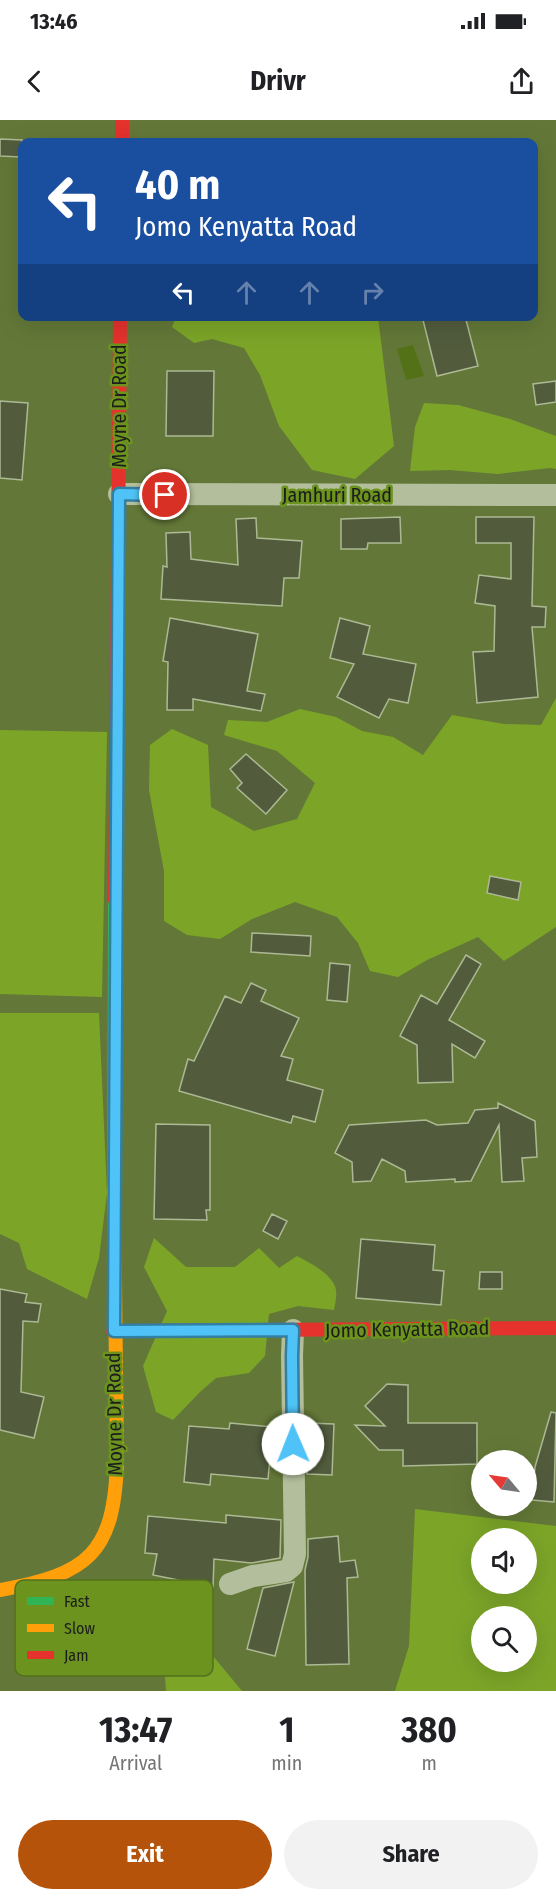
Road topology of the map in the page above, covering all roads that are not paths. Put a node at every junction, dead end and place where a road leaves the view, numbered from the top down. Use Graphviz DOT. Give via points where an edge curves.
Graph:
graph roads {
  1 [pos="122,120"];
  2 [pos="122,138"];
  3 [pos="120,321"];
  4 [pos="119,494"];
  5 [pos="556,495"];
  6 [pos="556,1328"];
  7 [pos="293,1330"];
  8 [pos="114,1331"];
  9 [pos="45,1580"];
  10 [pos="230,1584"];
  11 [pos="15,1587"];
  12 [pos="0,1590"];
  1 -- 2 [label="main road"];
  3 -- 4 [label="main road, Moyne Dr Road"];
  4 -- 5 [label="street, Jamhuri Road"];
  4 -- 8 [label="main road, Moyne Dr Road"];
  6 -- 7 [label="main road, Jomo Kenyatta Road"];
  7 -- 8 [label="main road, Jomo Kenyatta Road"];
  7 -- 10 [label="street" via="295,1554 286,1571"];
  8 -- 9 [label="main road, Moyne Dr Road" via="116,1470 104,1537 88,1560"];
  11 -- 12 [label="main road, Moyne Dr Road"];
}
